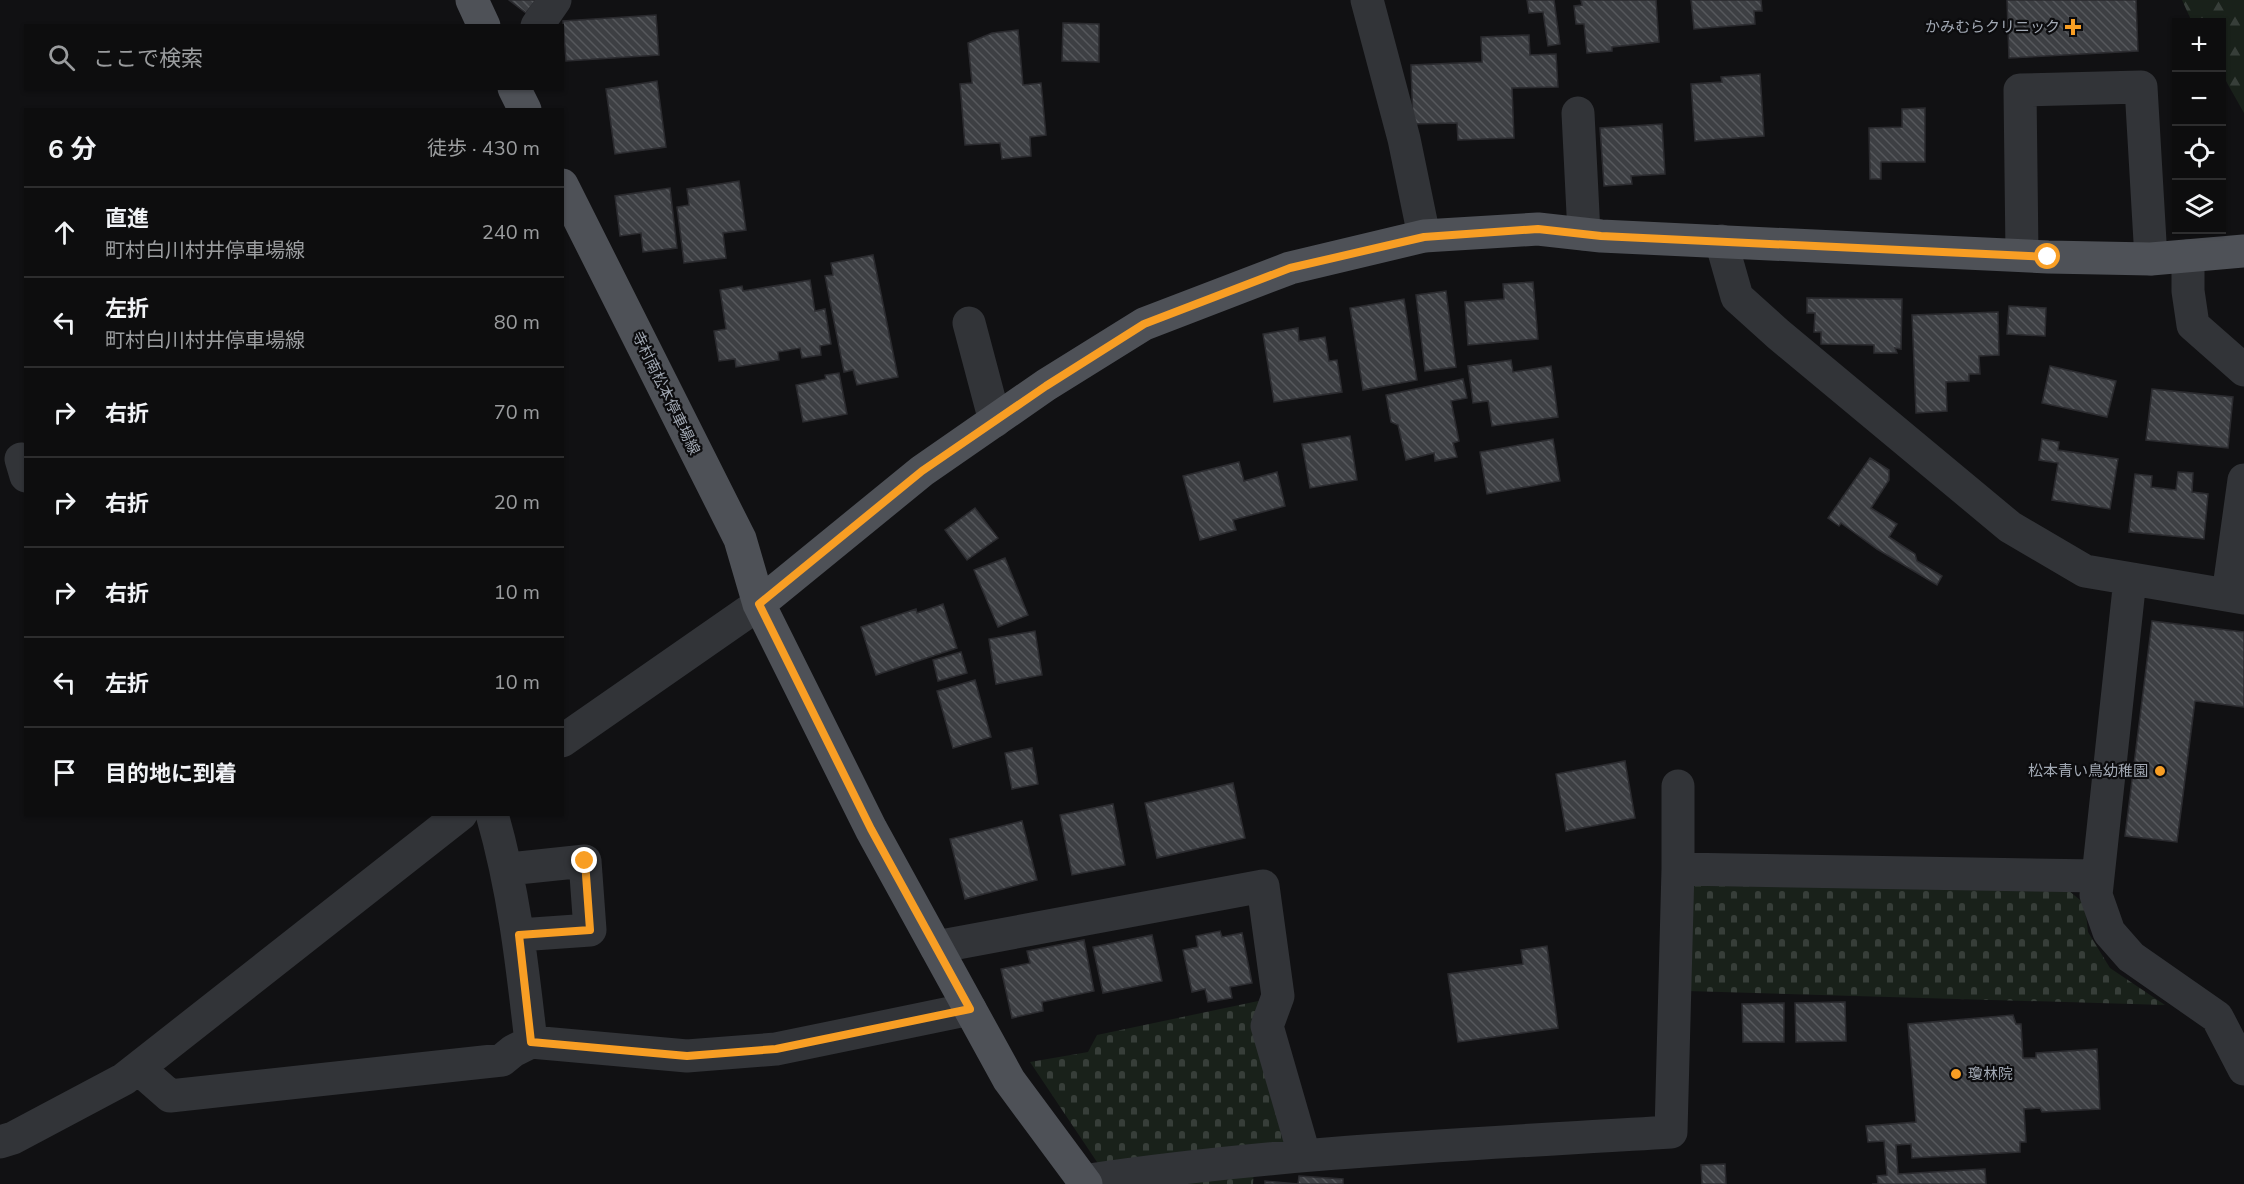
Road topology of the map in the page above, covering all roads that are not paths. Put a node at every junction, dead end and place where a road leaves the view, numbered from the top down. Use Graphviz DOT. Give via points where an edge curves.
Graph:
graph roads {
  1 [pos="472,0"];
  2 [pos="555,0"];
  3 [pos="1367,0"];
  4 [pos="483,24"];
  5 [pos="538,24"];
  6 [pos="515,90"];
  7 [pos="524,108"];
  8 [pos="1578,113"];
  9 [pos="564,189"];
  10 [pos="1584,234"];
  11 [pos="1424,237"];
  12 [pos="1721,241"];
  13 [pos="2244,251"];
  14 [pos="2022,255"];
  15 [pos="2188,256"];
  16 [pos="2151,259"];
  17 [pos="969,323"];
  18 [pos="2244,370"];
  19 [pos="994,421"];
  20 [pos="2244,480"];
  21 [pos="2130,579"];
  22 [pos="2236,597"];
  23 [pos="759,604"];
  24 [pos="564,740"];
  25 [pos="1678,786"];
  26 [pos="458,816"];
  27 [pos="493,816"];
  28 [pos="508,869"];
  29 [pos="1678,869"];
  30 [pos="2098,876"];
  31 [pos="519,935"];
  32 [pos="936,947"];
  33 [pos="970,1009"];
  34 [pos="531,1042"];
  35 [pos="138,1068"];
  36 [pos="2244,1069"];
  37 [pos="0,1142"];
  38 [pos="1304,1154"];
  39 [pos="1084,1183"];
  1 -- 4 [label="main road"];
  2 -- 5 [label="street"];
  3 -- 11 [label="street" via="1404,139"];
  6 -- 7 [label="main road"];
  8 -- 10 [label="street"];
  9 -- 23 [label="main road, 寺村南松本停車場線" via="740,539"];
  10 -- 11 [label="main road" via="1538,229"];
  10 -- 12 [label="main road"];
  11 -- 19 [label="main road" via="1290,268 1144,324"];
  12 -- 14 [label="main road"];
  12 -- 21 [label="street" via="1737,297 2010,527 2085,571"];
  13 -- 15 [label="main road"];
  14 -- 16 [label="main road"];
  14 -- 16 [label="street" via="2020,90 2141,87"];
  15 -- 16 [label="main road"];
  15 -- 18 [label="street" via="2193,325"];
  17 -- 19 [label="street"];
  19 -- 23 [label="main road" via="922,471"];
  20 -- 22 [label="street"];
  21 -- 22 [label="street"];
  21 -- 30 [label="street"];
  23 -- 24 [label="street"];
  23 -- 32 [label="main road, 寺村南松本停車場線" via="871,829"];
  25 -- 29 [label="street"];
  26 -- 35 [label="street"];
  27 -- 28 [label="street"];
  28 -- 31 [label="street"];
  28 -- 31 [label="street" via="585,861 590,930"];
  29 -- 30 [label="street"];
  29 -- 38 [label="street" via="1671,1132"];
  30 -- 36 [label="street" via="2096,895 2109,932 2131,957 2217,1017"];
  31 -- 34 [label="street"];
  32 -- 33 [label="main road, 寺村南松本停車場線"];
  32 -- 38 [label="street" via="1263,886 1278,996 1267,1026"];
  33 -- 34 [label="street" via="776,1049 687,1056"];
  33 -- 39 [label="main road, 寺村南松本停車場線" via="1009,1080"];
  34 -- 35 [label="street" via="502,1060 170,1096"];
  35 -- 37 [label="street" via="124,1079"];
  38 -- 39 [label="street" via="1186,1166"];
}
